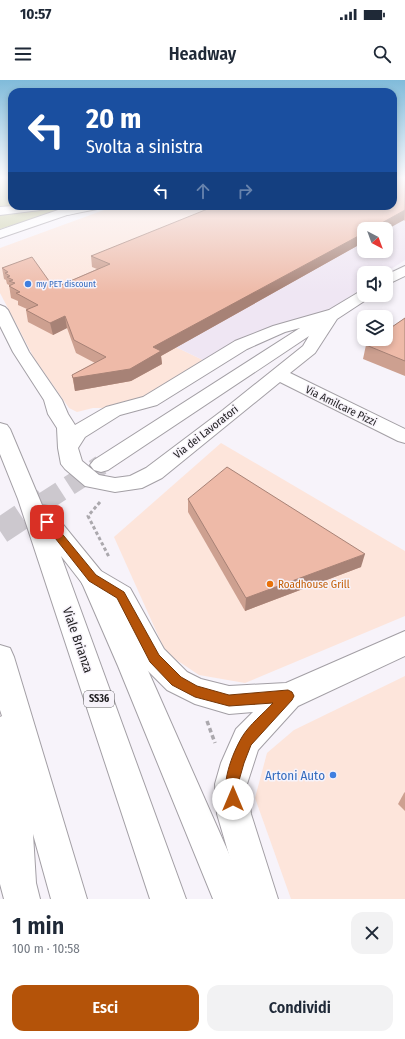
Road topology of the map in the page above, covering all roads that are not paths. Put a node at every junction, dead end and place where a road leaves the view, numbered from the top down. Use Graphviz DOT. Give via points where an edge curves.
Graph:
graph roads {
  1 [pos="53,216"];
  2 [pos="0,234"];
  3 [pos="405,270"];
  4 [pos="393,277"];
  5 [pos="357,299"];
  6 [pos="0,310"];
  7 [pos="332,314"];
  8 [pos="278,374"];
  9 [pos="53,400"];
  10 [pos="113,411"];
  11 [pos="0,429"];
  12 [pos="405,437"];
  13 [pos="68,448"];
  14 [pos="101,465"];
  15 [pos="29,499"];
  16 [pos="92,578"];
  17 [pos="405,643"];
  18 [pos="0,657"];
  19 [pos="10,689"];
  20 [pos="288,696"];
  21 [pos="22,899"];
  22 [pos="69,899"];
  23 [pos="168,899"];
  24 [pos="231,899"];
  25 [pos="260,899"];
  1 -- 2 [label="main road"];
  3 -- 4 [label="main road"];
  5 -- 7 [label="main road, Via dei Lavoratori"];
  6 -- 9 [label="main road, Via dei Lavoratori" via="21,352"];
  7 -- 8 [label="main road, Via dei Lavoratori" via="309,349"];
  7 -- 10 [label="main road, Via dei Lavoratori" via="279,329 241,345 150,401"];
  7 -- 14 [label="main road, Via dei Lavoratori"];
  8 -- 12 [label="main road, Via Amilcare Pizzi"];
  8 -- 13 [label="main road, Via dei Lavoratori" via="161,468 134,483 115,485 93,481 72,464"];
  9 -- 10 [label="main road, Via dei Lavoratori" via="74,415 92,411"];
  9 -- 13 [label="main road, Via dei Lavoratori" via="67,428"];
  10 -- 13 [label="main road, Via dei Lavoratori" via="77,433"];
  11 -- 15 [label="main road, Viale Brianza / SS36"];
  15 -- 16 [label="main road"];
  15 -- 23 [label="main road, Viale Brianza / SS36"];
  16 -- 20 [label="main road" via="121,595 154,658 177,681 195,691 229,700"];
  16 -- 24 [label="main road"];
  17 -- 20 [label="main road"];
  18 -- 19 [label="main road"];
  19 -- 21 [label="main road" via="18,883"];
  19 -- 22 [label="main road"];
  20 -- 25 [label="main road" via="247,740 231,784 234,814"];
}
